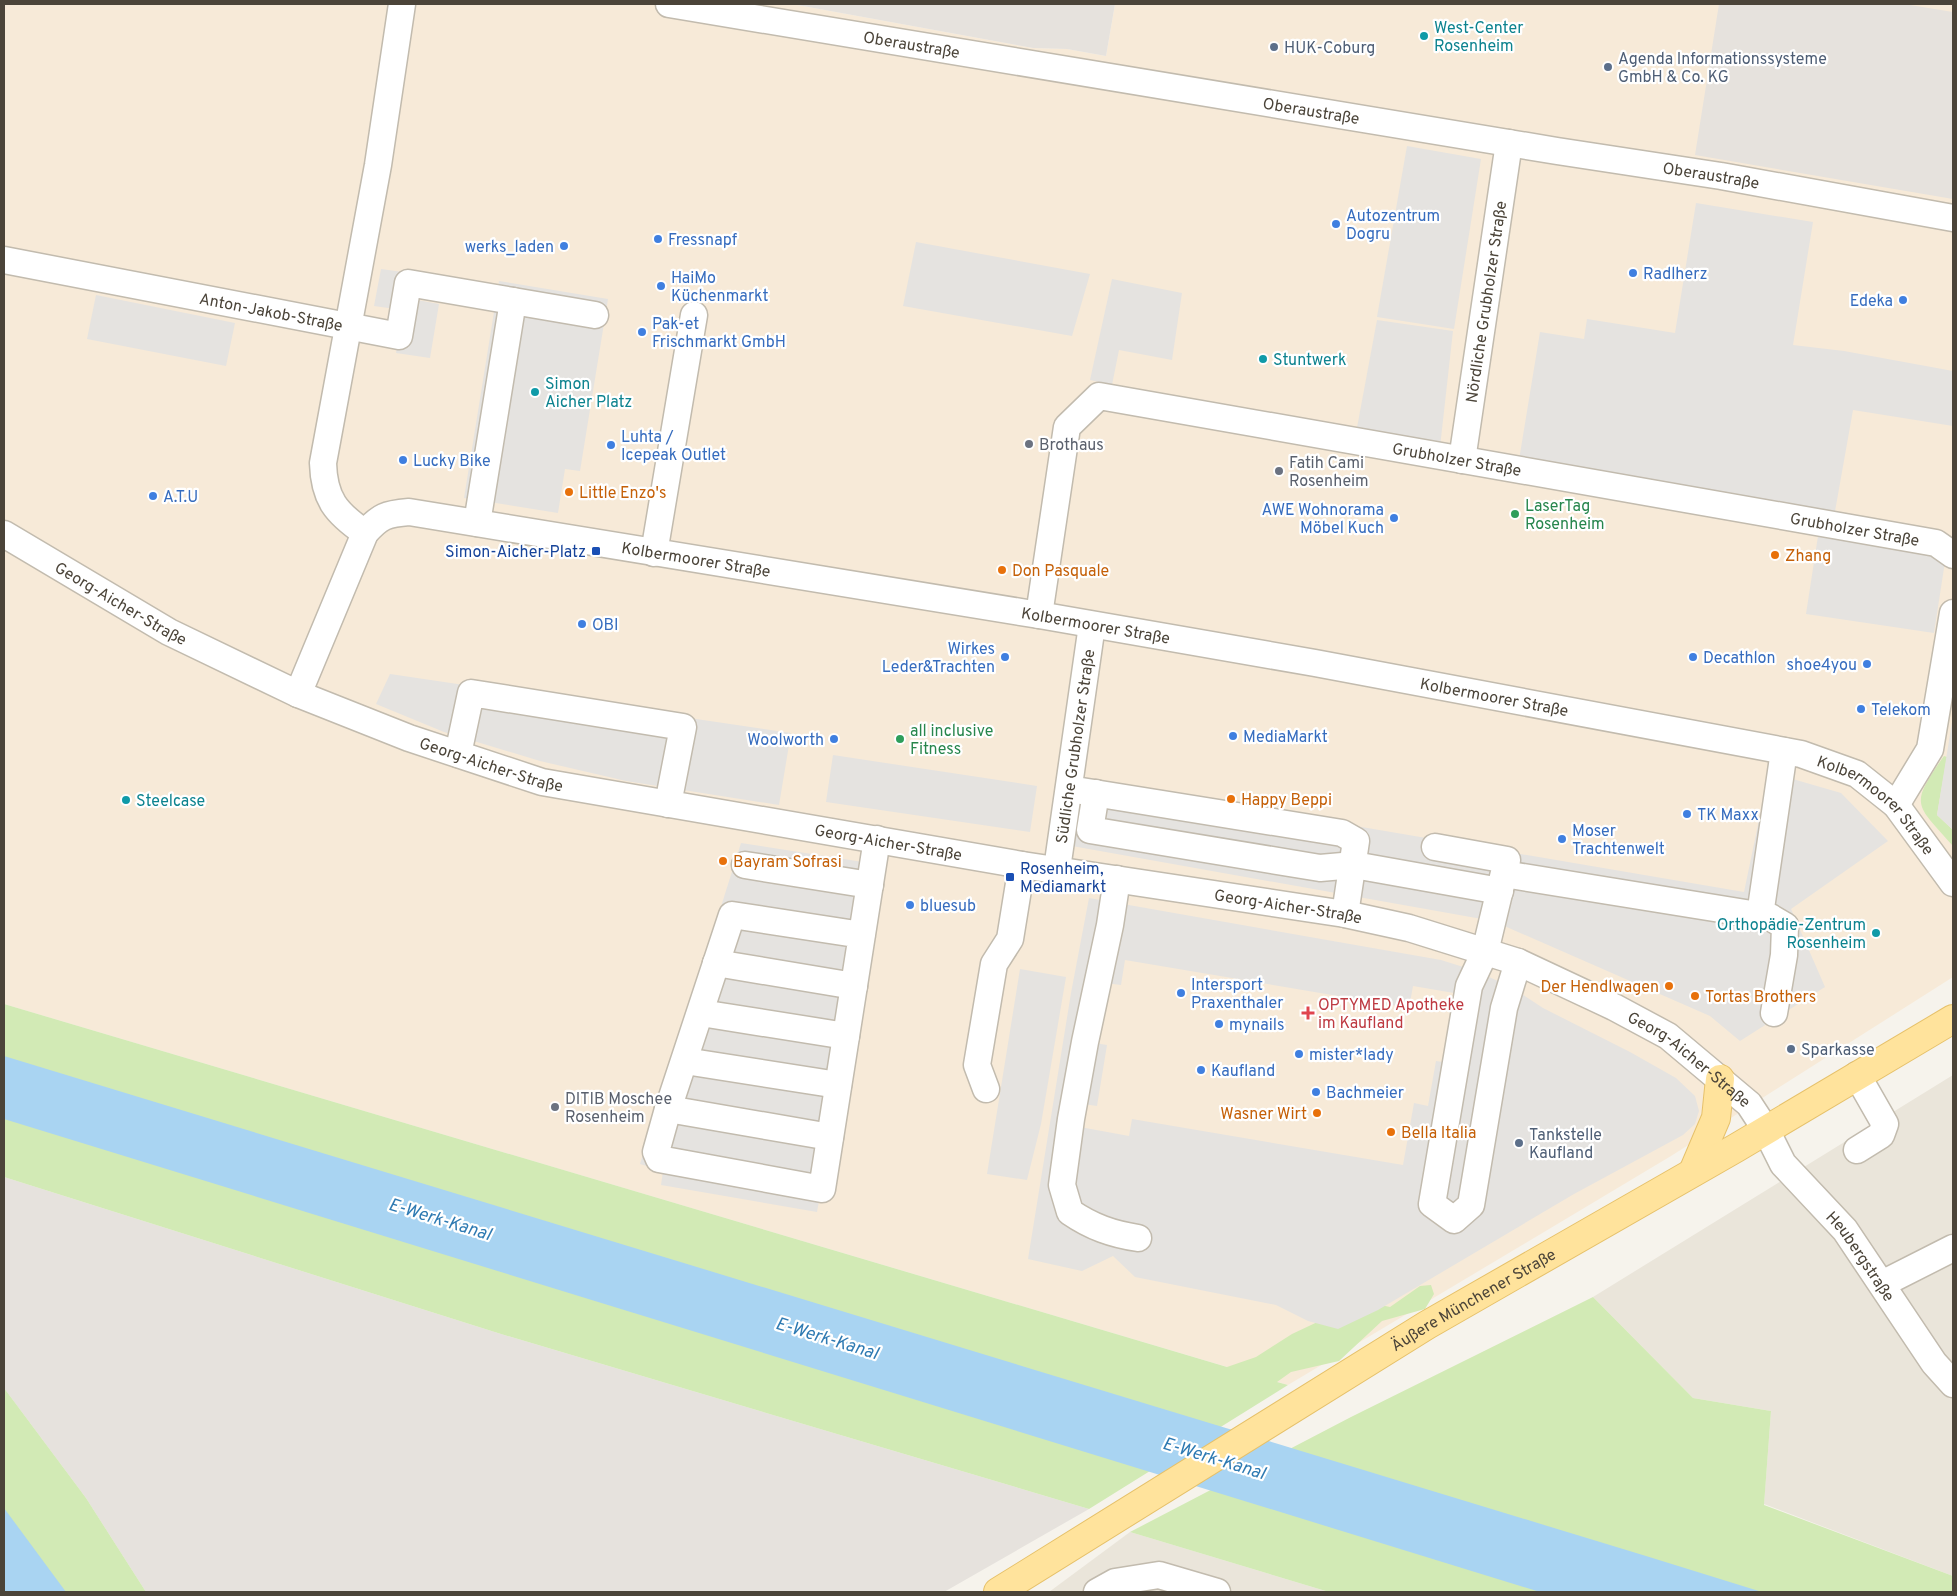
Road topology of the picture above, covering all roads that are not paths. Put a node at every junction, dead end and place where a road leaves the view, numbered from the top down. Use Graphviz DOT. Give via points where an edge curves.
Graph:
graph roads {
  1 [pos="402,4"];
  2 [pos="669,4"];
  3 [pos="1509,143"];
  4 [pos="1953,218"];
  5 [pos="4,260"];
  6 [pos="513,301"];
  7 [pos="595,315"];
  8 [pos="694,315"];
  9 [pos="347,327"];
  10 [pos="1462,460"];
  11 [pos="477,523"];
  12 [pos="365,533"];
  13 [pos="4,534"];
  14 [pos="654,553"];
  15 [pos="1953,555"];
  16 [pos="1953,613"];
  17 [pos="1039,615"];
  18 [pos="1092,625"];
  19 [pos="298,694"];
  20 [pos="1784,751"];
  21 [pos="458,754"];
  22 [pos="1069,790"];
  23 [pos="1096,793"];
  24 [pos="668,804"];
  25 [pos="1896,805"];
  26 [pos="877,838"];
  27 [pos="1435,848"];
  28 [pos="745,865"];
  29 [pos="1022,865"];
  30 [pos="1354,865"];
  31 [pos="1057,869"];
  32 [pos="1117,878"];
  33 [pos="1502,882"];
  34 [pos="1953,883"];
  35 [pos="870,885"];
  36 [pos="1345,914"];
  37 [pos="1760,915"];
  38 [pos="862,934"];
  39 [pos="1485,952"];
  40 [pos="1518,962"];
  41 [pos="716,963"];
  42 [pos="854,986"];
  43 [pos="701,1013"];
  44 [pos="1774,1013"];
  45 [pos="1953,1019"];
  46 [pos="846,1036"];
  47 [pos="685,1061"];
  48 [pos="1857,1075"];
  49 [pos="1720,1079"];
  50 [pos="838,1085"];
  51 [pos="986,1089"];
  52 [pos="668,1109"];
  53 [pos="1766,1130"];
  54 [pos="830,1137"];
  55 [pos="1857,1150"];
  56 [pos="1692,1172"];
  57 [pos="1138,1238"];
  58 [pos="1953,1248"];
  59 [pos="1882,1284"];
  60 [pos="1953,1384"];
  61 [pos="998,1592"];
  62 [pos="1097,1592"];
  63 [pos="1217,1592"];
  1 -- 9 [label="street" via="378,165"];
  2 -- 3 [label="street, Oberaustraße"];
  3 -- 4 [label="street, Oberaustraße" via="1721,176"];
  3 -- 10 [label="street, Nördliche Grubholzer Straße"];
  5 -- 9 [label="street, Anton-Jakob-Straße"];
  6 -- 7 [label="street"];
  6 -- 9 [label="street" via="408,283 399,336"];
  6 -- 11 [label="street"];
  8 -- 14 [label="street"];
  9 -- 12 [label="street, Anton-Jakob-Straße" via="323,462 323,484 332,504 345,519"];
  10 -- 15 [label="street, Grubholzer Straße" via="1936,543"];
  10 -- 17 [label="street, Grubholzer Straße" via="1099,396 1067,427"];
  11 -- 12 [label="street, Kolbermoorer Straße" via="409,512 387,514"];
  11 -- 14 [label="street, Kolbermoorer Straße"];
  12 -- 19 [label="street, Kolbermoorer Straße"];
  13 -- 19 [label="street, Georg-Aicher-Straße" via="168,632"];
  14 -- 17 [label="street, Kolbermoorer Straße"];
  16 -- 25 [label="street" via="1930,749"];
  17 -- 18 [label="street, Kolbermoorer Straße"];
  18 -- 20 [label="street, Kolbermoorer Straße" via="1315,663"];
  18 -- 22 [label="street, Südliche Grubholzer Straße"];
  19 -- 21 [label="street, Georg-Aicher-Straße"];
  20 -- 25 [label="street, Kolbermoorer Straße" via="1858,774"];
  20 -- 37 [label="street"];
  21 -- 24 [label="street, Georg-Aicher-Straße" via="542,782"];
  21 -- 24 [label="street" via="471,693 683,727"];
  22 -- 23 [label="street"];
  22 -- 31 [label="street, Südliche Grubholzer Straße"];
  23 -- 30 [label="street" via="1342,833 1356,841"];
  23 -- 30 [label="street" via="1090,830 1320,868"];
  24 -- 26 [label="street, Georg-Aicher-Straße"];
  25 -- 34 [label="street, Kolbermoorer Straße"];
  26 -- 29 [label="street, Georg-Aicher-Straße"];
  26 -- 35 [label="street"];
  27 -- 33 [label="street" via="1507,860"];
  28 -- 35 [label="street"];
  29 -- 31 [label="street, Georg-Aicher-Straße"];
  29 -- 51 [label="street" via="1010,939 994,964 977,1065"];
  30 -- 33 [label="street"];
  30 -- 36 [label="street"];
  31 -- 32 [label="street, Georg-Aicher-Straße"];
  32 -- 36 [label="street, Georg-Aicher-Straße"];
  32 -- 57 [label="street" via="1085,1042 1062,1185 1070,1212 1112,1234"];
  33 -- 37 [label="street"];
  33 -- 39 [label="street"];
  35 -- 38 [label="street"];
  36 -- 39 [label="street, Georg-Aicher-Straße" via="1409,928"];
  37 -- 44 [label="street" via="1785,926 1784,954"];
  38 -- 41 [label="street" via="732,915"];
  38 -- 42 [label="street"];
  39 -- 40 [label="street, Georg-Aicher-Straße"];
  39 -- 40 [label="street" via="1469,986 1432,1204 1454,1220 1472,1205 1504,1008"];
  40 -- 49 [label="street, Georg-Aicher-Straße" via="1668,1036"];
  41 -- 42 [label="street"];
  41 -- 43 [label="street"];
  42 -- 46 [label="street"];
  43 -- 46 [label="street"];
  43 -- 47 [label="street"];
  45 -- 48 [label="main road, Äußere Münchener Straße"];
  46 -- 50 [label="street"];
  47 -- 50 [label="street"];
  47 -- 52 [label="street"];
  48 -- 53 [label="main road, Äußere Münchener Straße"];
  48 -- 55 [label="street" via="1885,1124 1881,1135"];
  49 -- 53 [label="street, Georg-Aicher-Straße" via="1749,1104"];
  49 -- 56 [label="main road" via="1716,1118"];
  50 -- 54 [label="street"];
  52 -- 54 [label="street"];
  52 -- 54 [label="street" via="656,1152 659,1159 822,1189"];
  53 -- 56 [label="main road, Äußere Münchener Straße"];
  53 -- 59 [label="street, Heubergstraße" via="1783,1164 1844,1230"];
  56 -- 61 [label="main road, Äußere Münchener Straße" via="1509,1277"];
  58 -- 59 [label="street"];
  59 -- 60 [label="street, Heubergstraße" via="1934,1363"];
  62 -- 63 [label="street" via="1115,1582 1160,1575"];
}
